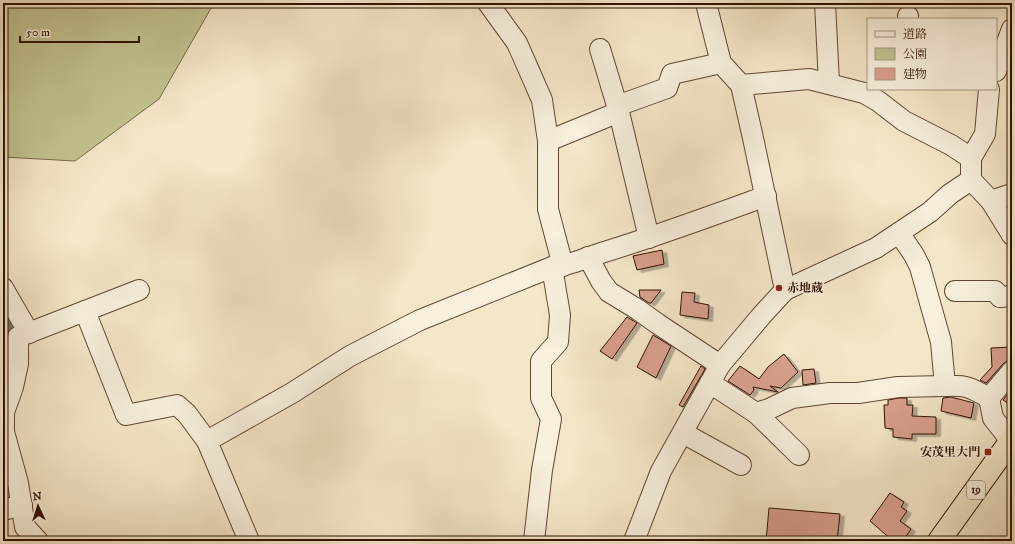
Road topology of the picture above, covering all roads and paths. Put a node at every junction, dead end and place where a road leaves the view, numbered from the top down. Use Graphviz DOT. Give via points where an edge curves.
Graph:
graph roads {
  1 [pos="488,3"];
  2 [pos="706,3"];
  3 [pos="825,3"];
  4 [pos="1012,29"];
  5 [pos="600,49"];
  6 [pos="721,63"];
  7 [pos="1002,69"];
  8 [pos="829,83"];
  9 [pos="741,85"];
  10 [pos="989,90"];
  11 [pos="879,94"];
  12 [pos="618,109"];
  13 [pos="548,141"];
  14 [pos="971,158"];
  15 [pos="971,180"];
  16 [pos="1012,194"];
  17 [pos="766,196"];
  18 [pos="991,201"];
  19 [pos="899,233"];
  20 [pos="1012,235"];
  21 [pos="649,238"];
  22 [pos="588,257"];
  23 [pos="557,266"];
  24 [pos="3,288"];
  25 [pos="138,290"];
  26 [pos="785,290"];
  27 [pos="955,291"];
  28 [pos="1012,296"];
  29 [pos="85,311"];
  30 [pos="29,333"];
  31 [pos="720,365"];
  32 [pos="1012,371"];
  33 [pos="710,382"];
  34 [pos="945,386"];
  35 [pos="989,398"];
  36 [pos="756,412"];
  37 [pos="683,433"];
  38 [pos="1011,440"];
  39 [pos="207,441"];
  40 [pos="799,455"];
  41 [pos="741,465"];
  42 [pos="12,507"];
  43 [pos="38,541"];
  44 [pos="249,541"];
  45 [pos="534,541"];
  46 [pos="634,541"];
  47 [pos="940,541"];
  1 -- 13 [label="street" via="517,43 542,100"];
  2 -- 6 [label="street"];
  3 -- 8 [label="street"];
  4 -- 7 [label="street"];
  5 -- 12 [label="street"];
  6 -- 9 [label="street"];
  6 -- 12 [label="street" via="672,74 667,88"];
  8 -- 9 [label="street" via="808,79"];
  8 -- 11 [label="street" via="864,93"];
  9 -- 17 [label="street"];
  10 -- 14 [label="street" via="985,134"];
  11 -- 14 [label="street" via="904,121"];
  12 -- 13 [label="street"];
  12 -- 21 [label="street"];
  13 -- 23 [label="street" via="548,209"];
  14 -- 15 [label="street"];
  15 -- 18 [label="street"];
  15 -- 19 [label="street"];
  16 -- 18 [label="street"];
  17 -- 21 [label="street"];
  17 -- 26 [label="street"];
  18 -- 20 [label="street"];
  19 -- 26 [label="street" via="876,248"];
  19 -- 34 [label="street" via="920,267 941,342"];
  21 -- 22 [label="street"];
  22 -- 23 [label="street"];
  22 -- 31 [label="street" via="600,281 609,292"];
  23 -- 39 [label="street" via="420,320 350,356 292,393"];
  23 -- 45 [label="street" via="560,315 558,342 541,361 541,398 551,419"];
  24 -- 30 [label="street"];
  25 -- 29 [label="street"];
  26 -- 31 [label="street"];
  27 -- 28 [label="street" via="995,291 1000,297"];
  29 -- 30 [label="street"];
  29 -- 39 [label="street" via="126,415 177,405"];
  30 -- 42 [label="street" via="18,337 18,364 4,412 4,432 18,483"];
  31 -- 33 [label="street"];
  32 -- 35 [label="street"];
  33 -- 36 [label="street"];
  33 -- 37 [label="street"];
  34 -- 35 [label="street" via="961,385"];
  34 -- 36 [label="street" via="898,387 792,398 769,410"];
  35 -- 38 [label="street" via="993,418"];
  36 -- 40 [label="street"];
  37 -- 41 [label="street"];
  37 -- 46 [label="street" via="662,471"];
  38 -- 47 [label="highway, 19"];
  39 -- 44 [label="street"];
  42 -- 43 [label="street"];
}
